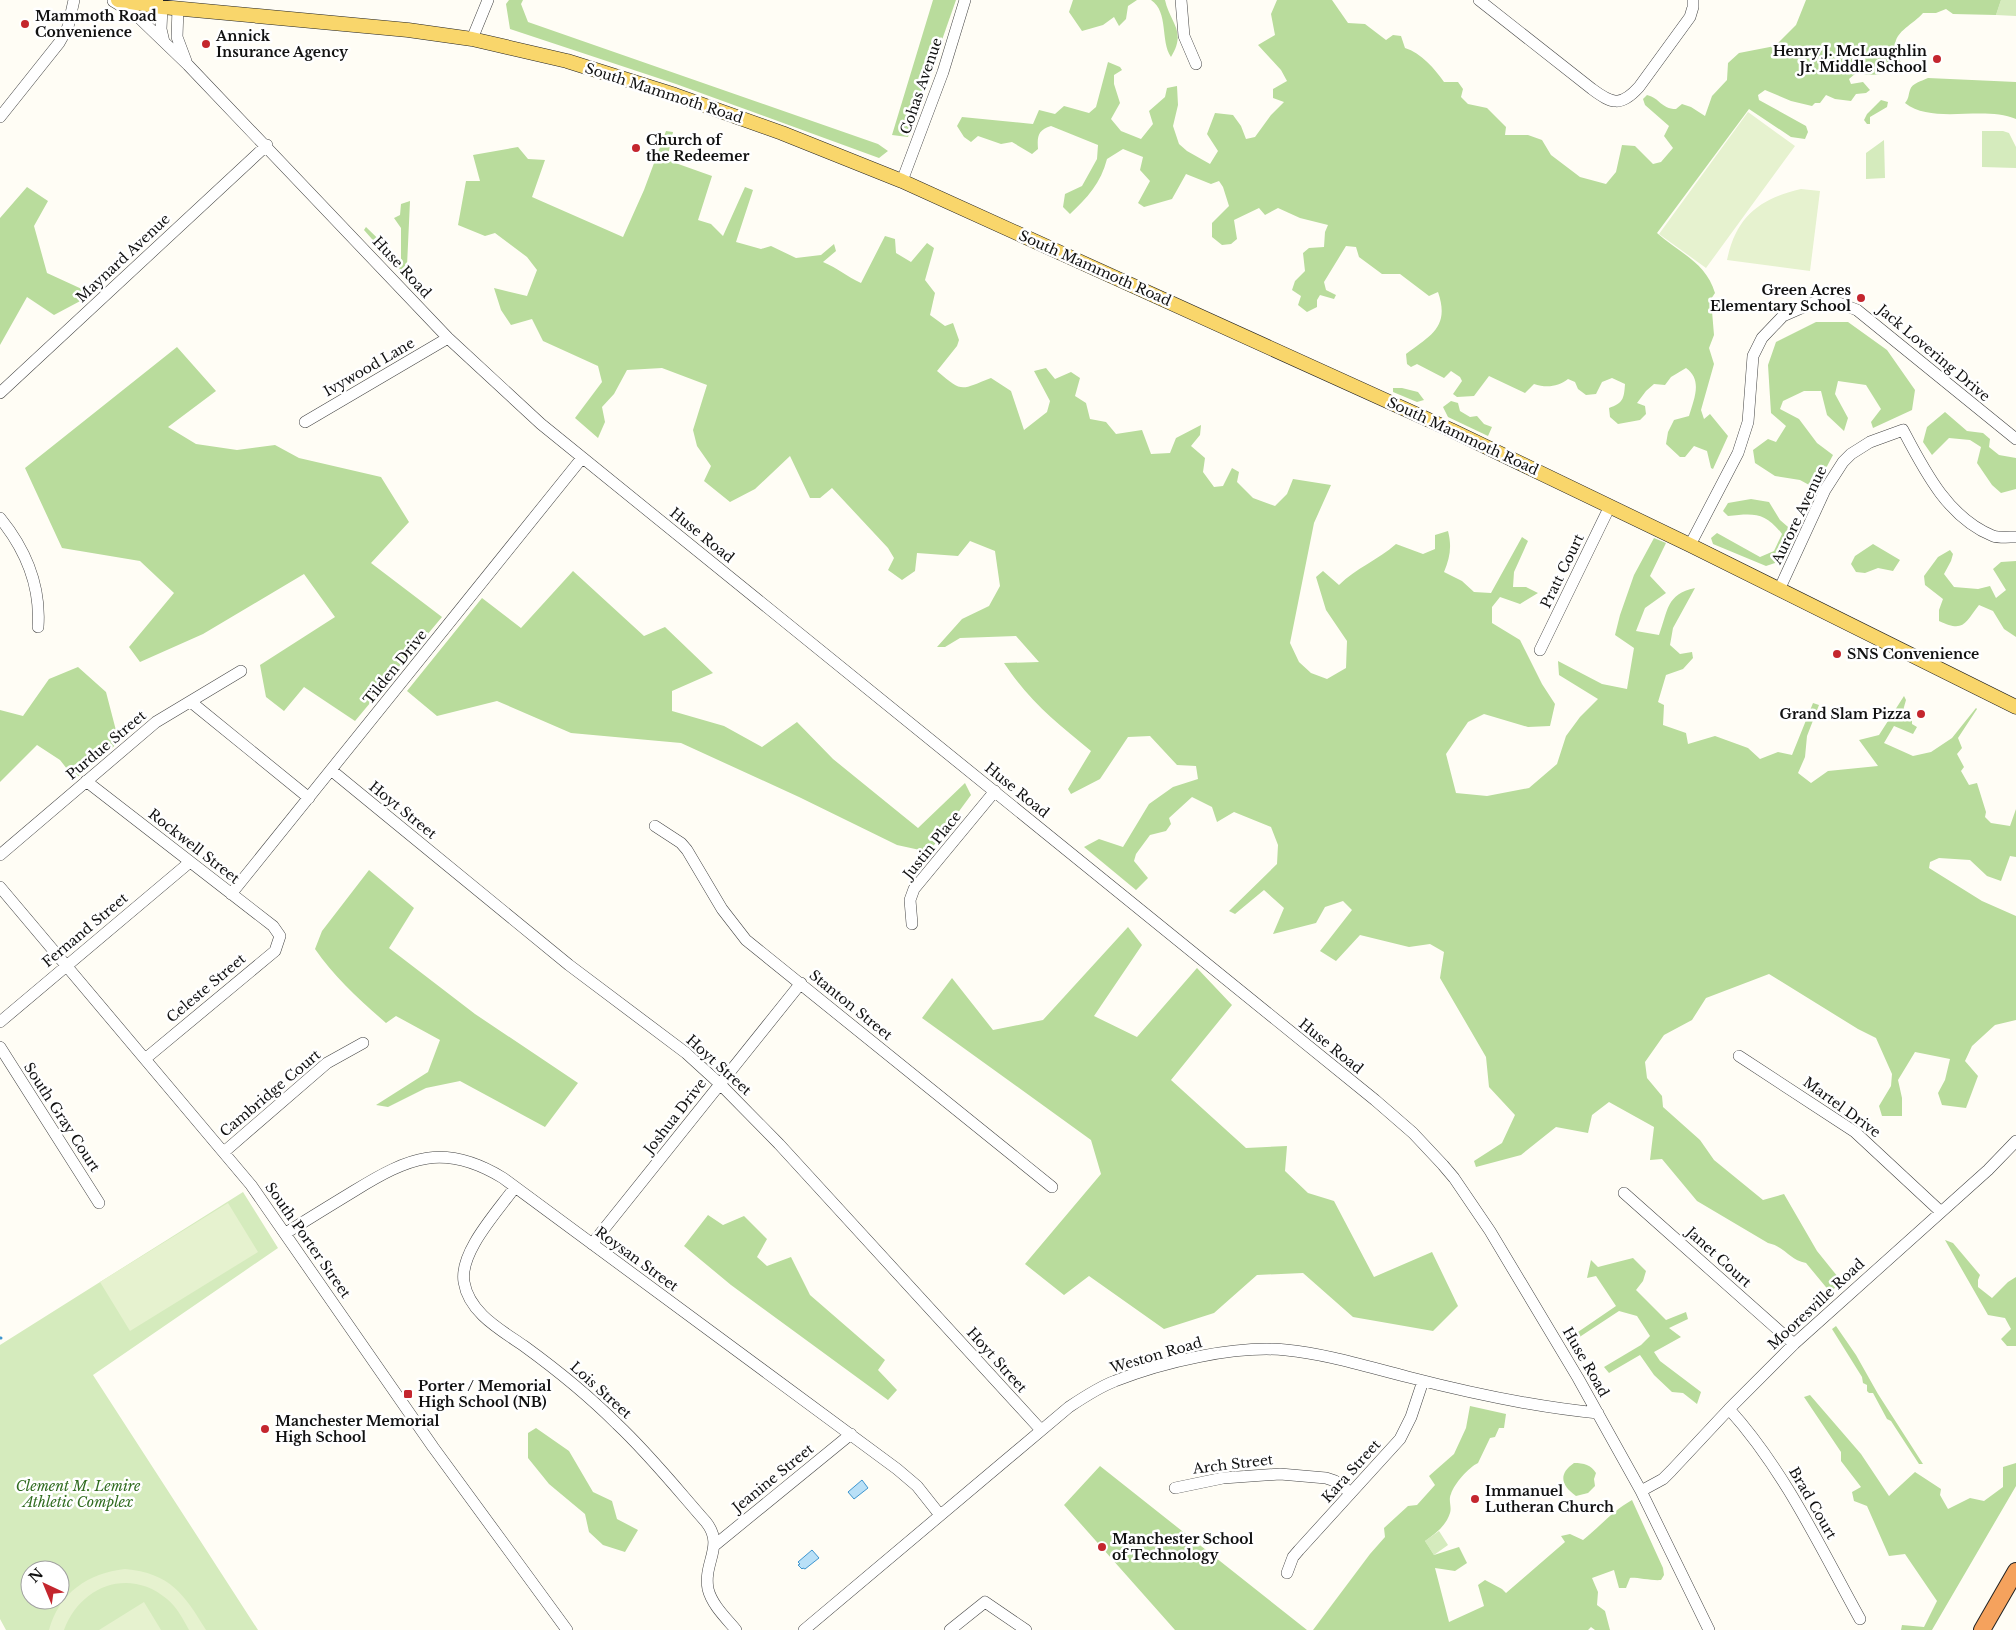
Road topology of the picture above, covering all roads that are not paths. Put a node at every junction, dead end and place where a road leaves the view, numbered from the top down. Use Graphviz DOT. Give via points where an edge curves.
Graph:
graph roads {
  1 [pos="74,0"];
  2 [pos="112,0"];
  3 [pos="118,0"];
  4 [pos="488,0"];
  5 [pos="966,0"];
  6 [pos="1181,0"];
  7 [pos="1479,0"];
  8 [pos="1692,0"];
  9 [pos="162,6"];
  10 [pos="178,8"];
  11 [pos="472,38"];
  12 [pos="164,44"];
  13 [pos="1196,64"];
  14 [pos="188,65"];
  15 [pos="0,117"];
  16 [pos="266,146"];
  17 [pos="902,181"];
  18 [pos="448,338"];
  19 [pos="0,393"];
  20 [pos="304,422"];
  21 [pos="2016,439"];
  22 [pos="582,458"];
  23 [pos="1610,506"];
  24 [pos="0,518"];
  25 [pos="2016,537"];
  26 [pos="1690,545"];
  27 [pos="1780,590"];
  28 [pos="38,627"];
  29 [pos="1540,650"];
  30 [pos="241,671"];
  31 [pos="191,702"];
  32 [pos="2016,707"];
  33 [pos="331,770"];
  34 [pos="86,781"];
  35 [pos="995,791"];
  36 [pos="309,798"];
  37 [pos="654,826"];
  38 [pos="0,855"];
  39 [pos="190,862"];
  40 [pos="0,887"];
  41 [pos="231,894"];
  42 [pos="912,924"];
  43 [pos="280,936"];
  44 [pos="67,966"];
  45 [pos="801,984"];
  46 [pos="0,1022"];
  47 [pos="363,1043"];
  48 [pos="0,1047"];
  49 [pos="1739,1056"];
  50 [pos="145,1059"];
  51 [pos="720,1084"];
  52 [pos="2016,1141"];
  53 [pos="224,1152"];
  54 [pos="515,1187"];
  55 [pos="1052,1187"];
  56 [pos="1624,1193"];
  57 [pos="100,1203"];
  58 [pos="1941,1212"];
  59 [pos="286,1233"];
  60 [pos="592,1244"];
  61 [pos="1794,1344"];
  62 [pos="1423,1381"];
  63 [pos="1729,1409"];
  64 [pos="1598,1413"];
  65 [pos="1041,1430"];
  66 [pos="851,1434"];
  67 [pos="1175,1488"];
  68 [pos="1640,1491"];
  69 [pos="1352,1493"];
  70 [pos="940,1515"];
  71 [pos="715,1545"];
  72 [pos="2016,1571"];
  73 [pos="1287,1573"];
  74 [pos="1860,1619"];
  75 [pos="567,1630"];
  76 [pos="736,1630"];
  77 [pos="804,1630"];
  78 [pos="950,1630"];
  79 [pos="1026,1630"];
  80 [pos="1709,1630"];
  81 [pos="1982,1630"];
  1 -- 15 [label="street" via="68,27 59,43"];
  2 -- 12 [label="street, Huse Road" via="136,15"];
  3 -- 9 [label="main road, South Mammoth Road"];
  4 -- 11 [label="street"];
  5 -- 17 [label="street, Cohas Avenue"];
  6 -- 13 [label="street" via="1184,36"];
  7 -- 8 [label="street" via="1592,89 1613,101 1623,100 1639,87 1690,17"];
  9 -- 10 [label="main road, South Mammoth Road"];
  9 -- 12 [label="street"];
  10 -- 11 [label="main road, South Mammoth Road"];
  10 -- 14 [label="street, Huse Road" via="177,37"];
  11 -- 17 [label="main road, South Mammoth Road" via="567,61 675,95"];
  12 -- 14 [label="street, Huse Road"];
  14 -- 16 [label="street, Huse Road"];
  16 -- 18 [label="street, Huse Road"];
  16 -- 19 [label="street, Maynard Avenue"];
  17 -- 23 [label="main road, South Mammoth Road" via="1360,388"];
  18 -- 20 [label="street, Ivywood Lane"];
  18 -- 22 [label="street, Huse Road"];
  21 -- 26 [label="street, Jack Lovering Drive" via="1857,310 1836,302 1815,302 1783,316 1762,338 1754,356 1748,422 1738,453"];
  22 -- 33 [label="street, Tilden Drive"];
  22 -- 35 [label="street, Huse Road"];
  23 -- 26 [label="main road, South Mammoth Road"];
  23 -- 29 [label="street, Pratt Court"];
  24 -- 28 [label="street" via="26,556 39,610"];
  25 -- 27 [label="street, Aurore Avenue" via="1994,536 1967,520 1942,496 1903,430 1870,442 1843,462 1825,490"];
  26 -- 27 [label="main road, South Mammoth Road"];
  27 -- 32 [label="main road, South Mammoth Road"];
  30 -- 31 [label="street, Purdue Street"];
  31 -- 34 [label="street, Purdue Street" via="156,722"];
  31 -- 36 [label="street"];
  33 -- 36 [label="street, Tilden Drive"];
  33 -- 51 [label="street, Hoyt Street" via="569,965 686,1053"];
  34 -- 38 [label="street, Purdue Street"];
  34 -- 39 [label="street, Rockwell Street"];
  35 -- 42 [label="street, Justin Place" via="914,889 910,900"];
  35 -- 64 [label="street, Huse Road" via="1413,1132 1454,1178 1478,1213"];
  36 -- 41 [label="street, Tilden Drive"];
  37 -- 45 [label="street, Stanton Street" via="687,850 738,932"];
  39 -- 41 [label="street, Rockwell Street"];
  39 -- 44 [label="street, Fernand Street"];
  40 -- 44 [label="street, South Porter Street"];
  41 -- 43 [label="street, Rockwell Street" via="273,926"];
  43 -- 50 [label="street, Celeste Street" via="275,951"];
  44 -- 46 [label="street, Fernand Street"];
  44 -- 50 [label="street, South Porter Street"];
  45 -- 51 [label="street, Joshua Drive"];
  45 -- 55 [label="street, Stanton Street"];
  47 -- 53 [label="street, Cambridge Court" via="327,1063"];
  48 -- 57 [label="street, South Gray Court"];
  49 -- 58 [label="street, Martel Drive" via="1855,1132"];
  50 -- 53 [label="street, South Porter Street"];
  51 -- 60 [label="street, Joshua Drive"];
  51 -- 65 [label="street, Hoyt Street"];
  52 -- 58 [label="street, Mooresville Road"];
  53 -- 59 [label="street, South Porter Street"];
  54 -- 59 [label="street, Roysan Street" via="481,1166 456,1159 431,1157 406,1162"];
  54 -- 60 [label="street, Roysan Street"];
  54 -- 71 [label="street, Lois Street" via="468,1256 464,1268 467,1293 491,1322 564,1375 618,1425 712,1529"];
  56 -- 61 [label="street, Janet Court"];
  58 -- 61 [label="street, Mooresville Road"];
  59 -- 75 [label="street, South Porter Street" via="434,1448"];
  60 -- 66 [label="street, Roysan Street"];
  61 -- 63 [label="street, Mooresville Road"];
  62 -- 64 [label="street, Weston Road" via="1541,1406"];
  62 -- 65 [label="street, Weston Road" via="1322,1356 1285,1350 1247,1350 1173,1364 1114,1381 1069,1407"];
  62 -- 69 [label="street, Kara Street" via="1400,1439"];
  63 -- 68 [label="street, Mooresville Road" via="1663,1479"];
  63 -- 74 [label="street, Brad Court" via="1775,1468"];
  64 -- 68 [label="street, Huse Road"];
  65 -- 70 [label="street, Weston Road"];
  66 -- 70 [label="street, Roysan Street" via="908,1478"];
  66 -- 71 [label="street, Jeanine Street"];
  67 -- 69 [label="street, Arch Street" via="1223,1478 1280,1474 1326,1478"];
  68 -- 80 [label="street, Huse Road"];
  69 -- 73 [label="street, Kara Street" via="1293,1557"];
  70 -- 77 [label="street, Weston Road"];
  71 -- 76 [label="street" via="708,1564 708,1588 718,1608"];
  72 -- 81 [label="highway"];
  78 -- 79 [label="street" via="985,1602"];
}
